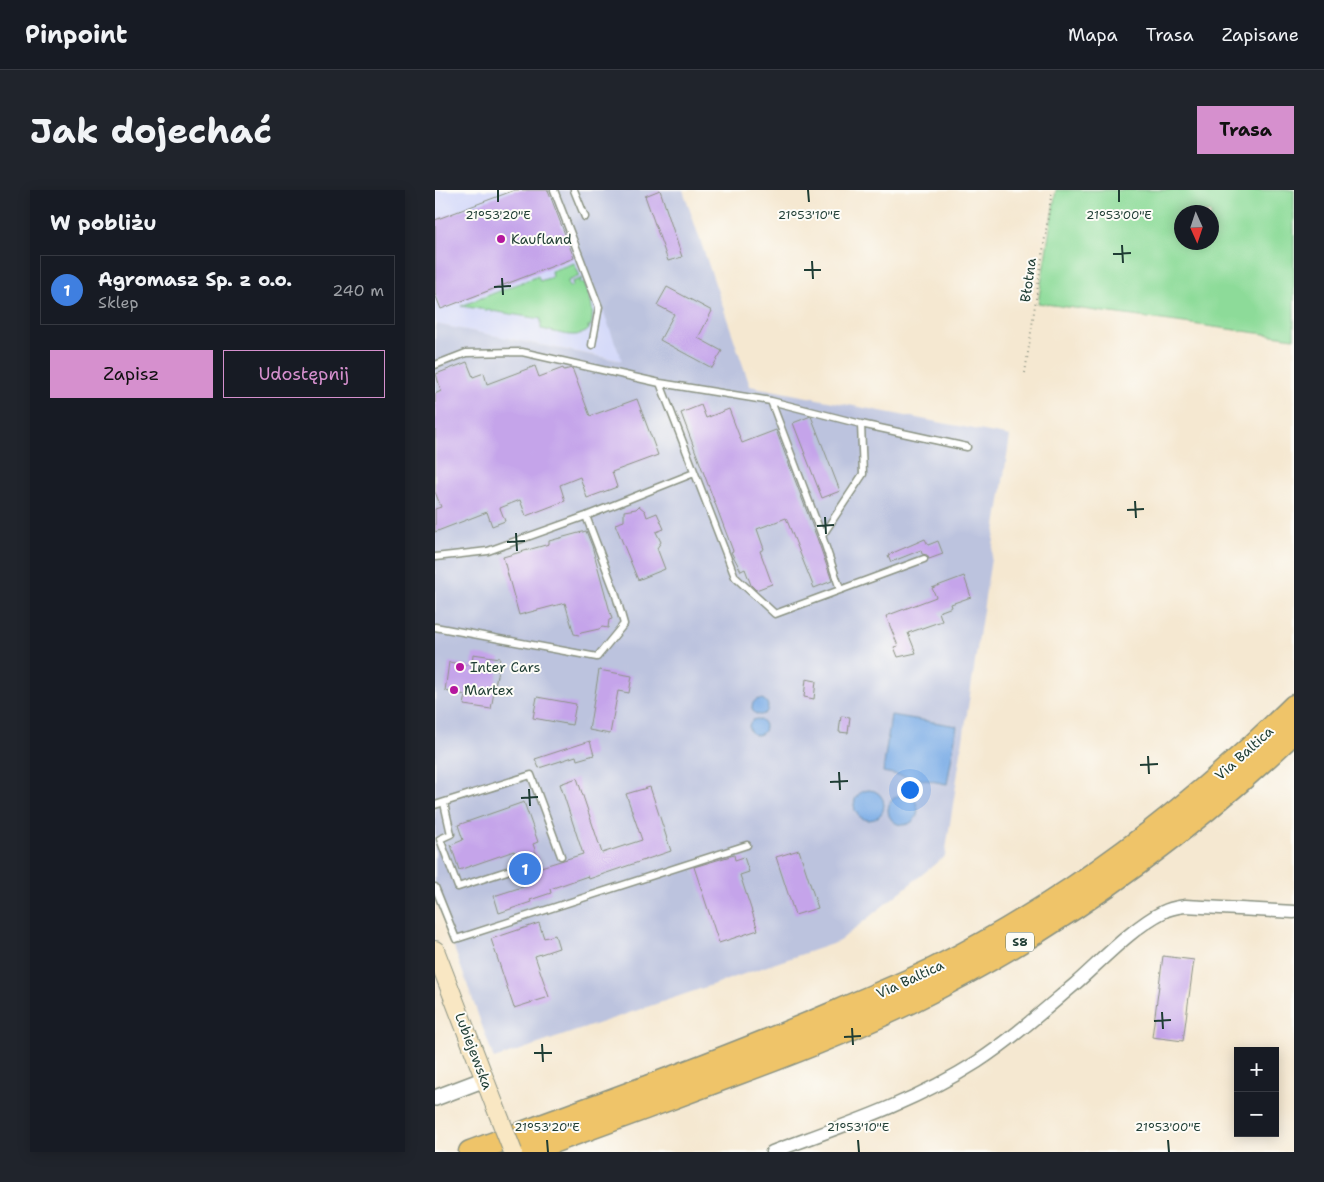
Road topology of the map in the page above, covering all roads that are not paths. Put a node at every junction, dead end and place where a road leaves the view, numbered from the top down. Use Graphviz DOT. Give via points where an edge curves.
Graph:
graph roads {
  1 [pos="554,190"];
  2 [pos="574,190"];
  3 [pos="585,217"];
  4 [pos="592,345"];
  5 [pos="435,365"];
  6 [pos="660,383"];
  7 [pos="771,401"];
  8 [pos="861,424"];
  9 [pos="967,447"];
  10 [pos="695,473"];
  11 [pos="587,516"];
  12 [pos="822,536"];
  13 [pos="435,557"];
  14 [pos="924,559"];
  15 [pos="840,590"];
  16 [pos="435,627"];
  17 [pos="1294,706"];
  18 [pos="1294,732"];
  19 [pos="444,803"];
  20 [pos="435,805"];
  21 [pos="747,845"];
  22 [pos="561,856"];
  23 [pos="507,871"];
  24 [pos="435,887"];
  25 [pos="1294,912"];
  26 [pos="435,950"];
  27 [pos="485,1079"];
  28 [pos="435,1098"];
  29 [pos="470,1152"];
  30 [pos="513,1152"];
  31 [pos="525,1152"];
  32 [pos="772,1152"];
  1 -- 4 [label="lane" via="599,307"];
  2 -- 3 [label="lane"];
  5 -- 6 [label="lane" via="467,353 522,352"];
  6 -- 7 [label="lane"];
  6 -- 10 [label="lane"];
  7 -- 8 [label="lane"];
  7 -- 12 [label="lane"];
  8 -- 9 [label="lane"];
  8 -- 12 [label="lane" via="863,474"];
  10 -- 11 [label="lane"];
  10 -- 15 [label="lane" via="735,577 775,614"];
  11 -- 13 [label="lane" via="488,551"];
  11 -- 16 [label="lane" via="615,592 623,624 597,657"];
  12 -- 15 [label="lane"];
  14 -- 15 [label="lane"];
  17 -- 29 [label="highway, Via Baltica / S8" via="1192,799 1115,858 1038,910 933,970 795,1030"];
  18 -- 31 [label="highway, Via Baltica / S8" via="1218,801 1148,857 999,955 909,1002 810,1046"];
  19 -- 20 [label="lane"];
  19 -- 22 [label="lane" via="531,775"];
  19 -- 23 [label="lane" via="451,834 440,839 458,887"];
  21 -- 24 [label="lane" via="456,939"];
  25 -- 32 [label="street" via="1185,906 1162,912 1021,1029 976,1062 902,1102"];
  26 -- 27 [label="main road, Lubiejewska"];
  27 -- 28 [label="street"];
  27 -- 30 [label="main road, Lubiejewska, bridge"];
}
